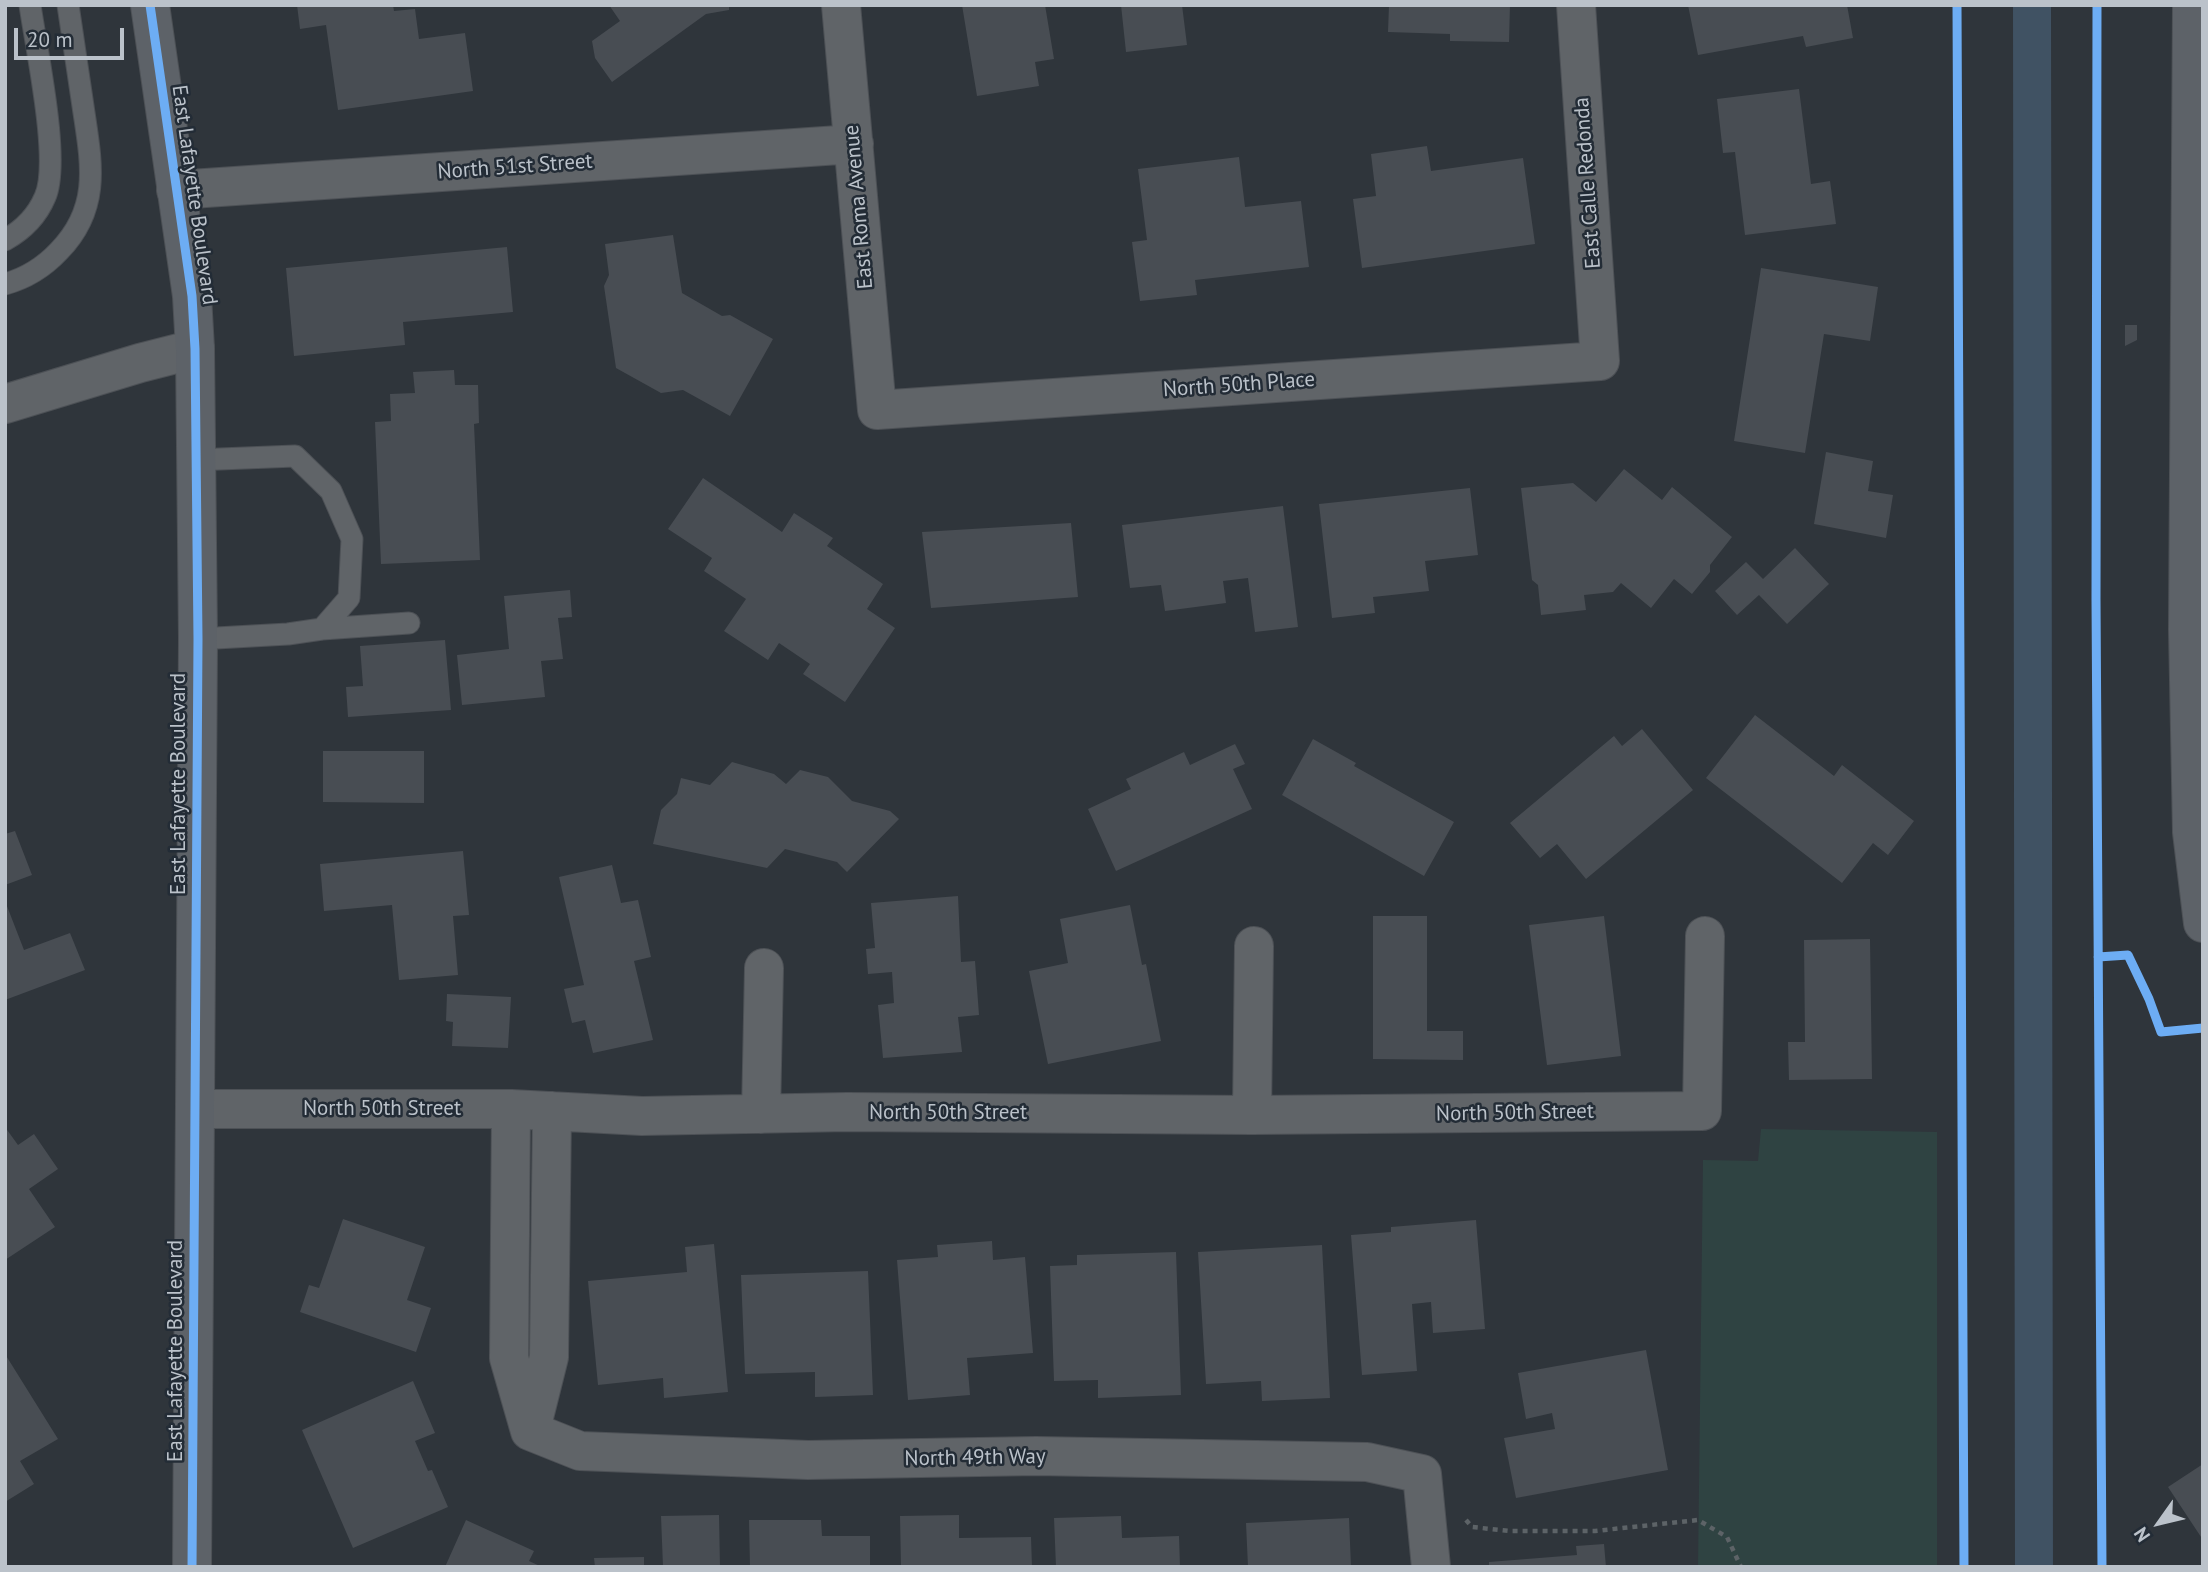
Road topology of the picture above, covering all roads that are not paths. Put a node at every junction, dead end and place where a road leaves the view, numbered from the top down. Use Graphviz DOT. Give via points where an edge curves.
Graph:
graph roads {
  1 [pos="30,5"];
  2 [pos="68,5"];
  3 [pos="149,5"];
  4 [pos="841,5"];
  5 [pos="1576,5"];
  6 [pos="2192,5"];
  7 [pos="2197,50"];
  8 [pos="854,144"];
  9 [pos="176,190"];
  10 [pos="5,240"];
  11 [pos="5,284"];
  12 [pos="195,349"];
  13 [pos="1600,360"];
  14 [pos="5,404"];
  15 [pos="877,410"];
  16 [pos="195,460"];
  17 [pos="409,623"];
  18 [pos="322,629"];
  19 [pos="198,639"];
  20 [pos="2203,923"];
  21 [pos="1705,936"];
  22 [pos="1254,946"];
  23 [pos="764,968"];
  24 [pos="195,1109"];
  25 [pos="511,1109"];
  26 [pos="552,1111"];
  27 [pos="761,1114"];
  28 [pos="1252,1115"];
  29 [pos="551,1255"];
  30 [pos="510,1257"];
  31 [pos="530,1431"];
  32 [pos="192,1567"];
  33 [pos="1431,1567"];
  1 -- 10 [label="lane" via="51,175 35,214"];
  2 -- 11 [label="lane" via="90,154 91,188 85,215 73,237 36,271"];
  3 -- 9 [label="street, East Lafayette Boulevard"];
  4 -- 8 [label="street, East Roma Avenue"];
  5 -- 13 [label="street, East Calle Redonda"];
  6 -- 7 [label="street"];
  7 -- 20 [label="street" via="2188,643 2192,832"];
  8 -- 9 [label="street, North 51st Street"];
  8 -- 15 [label="street, East Roma Avenue"];
  9 -- 12 [label="street, East Lafayette Boulevard"];
  12 -- 14 [label="street"];
  12 -- 16 [label="street, East Lafayette Boulevard"];
  13 -- 15 [label="street, North 50th Place"];
  16 -- 18 [label="lane" via="295,456 331,491 352,539 349,598"];
  16 -- 19 [label="street, East Lafayette Boulevard"];
  17 -- 18 [label="lane"];
  18 -- 19 [label="lane"];
  19 -- 24 [label="street, East Lafayette Boulevard"];
  21 -- 28 [label="street, North 50th Street" via="1702,1111"];
  22 -- 28 [label="street"];
  23 -- 27 [label="street"];
  24 -- 25 [label="street, North 50th Street"];
  24 -- 32 [label="street, East Lafayette Boulevard"];
  25 -- 26 [label="street, North 50th Street"];
  25 -- 30 [label="street"];
  26 -- 27 [label="street, North 50th Street" via="642,1116"];
  26 -- 29 [label="street"];
  27 -- 28 [label="street, North 50th Street"];
  29 -- 30 [label="street"];
  29 -- 31 [label="street" via="549,1357"];
  30 -- 31 [label="street" via="509,1358"];
  31 -- 33 [label="street, North 49th Way" via="580,1451 808,1460 1037,1456 1367,1462 1422,1474"];
}
